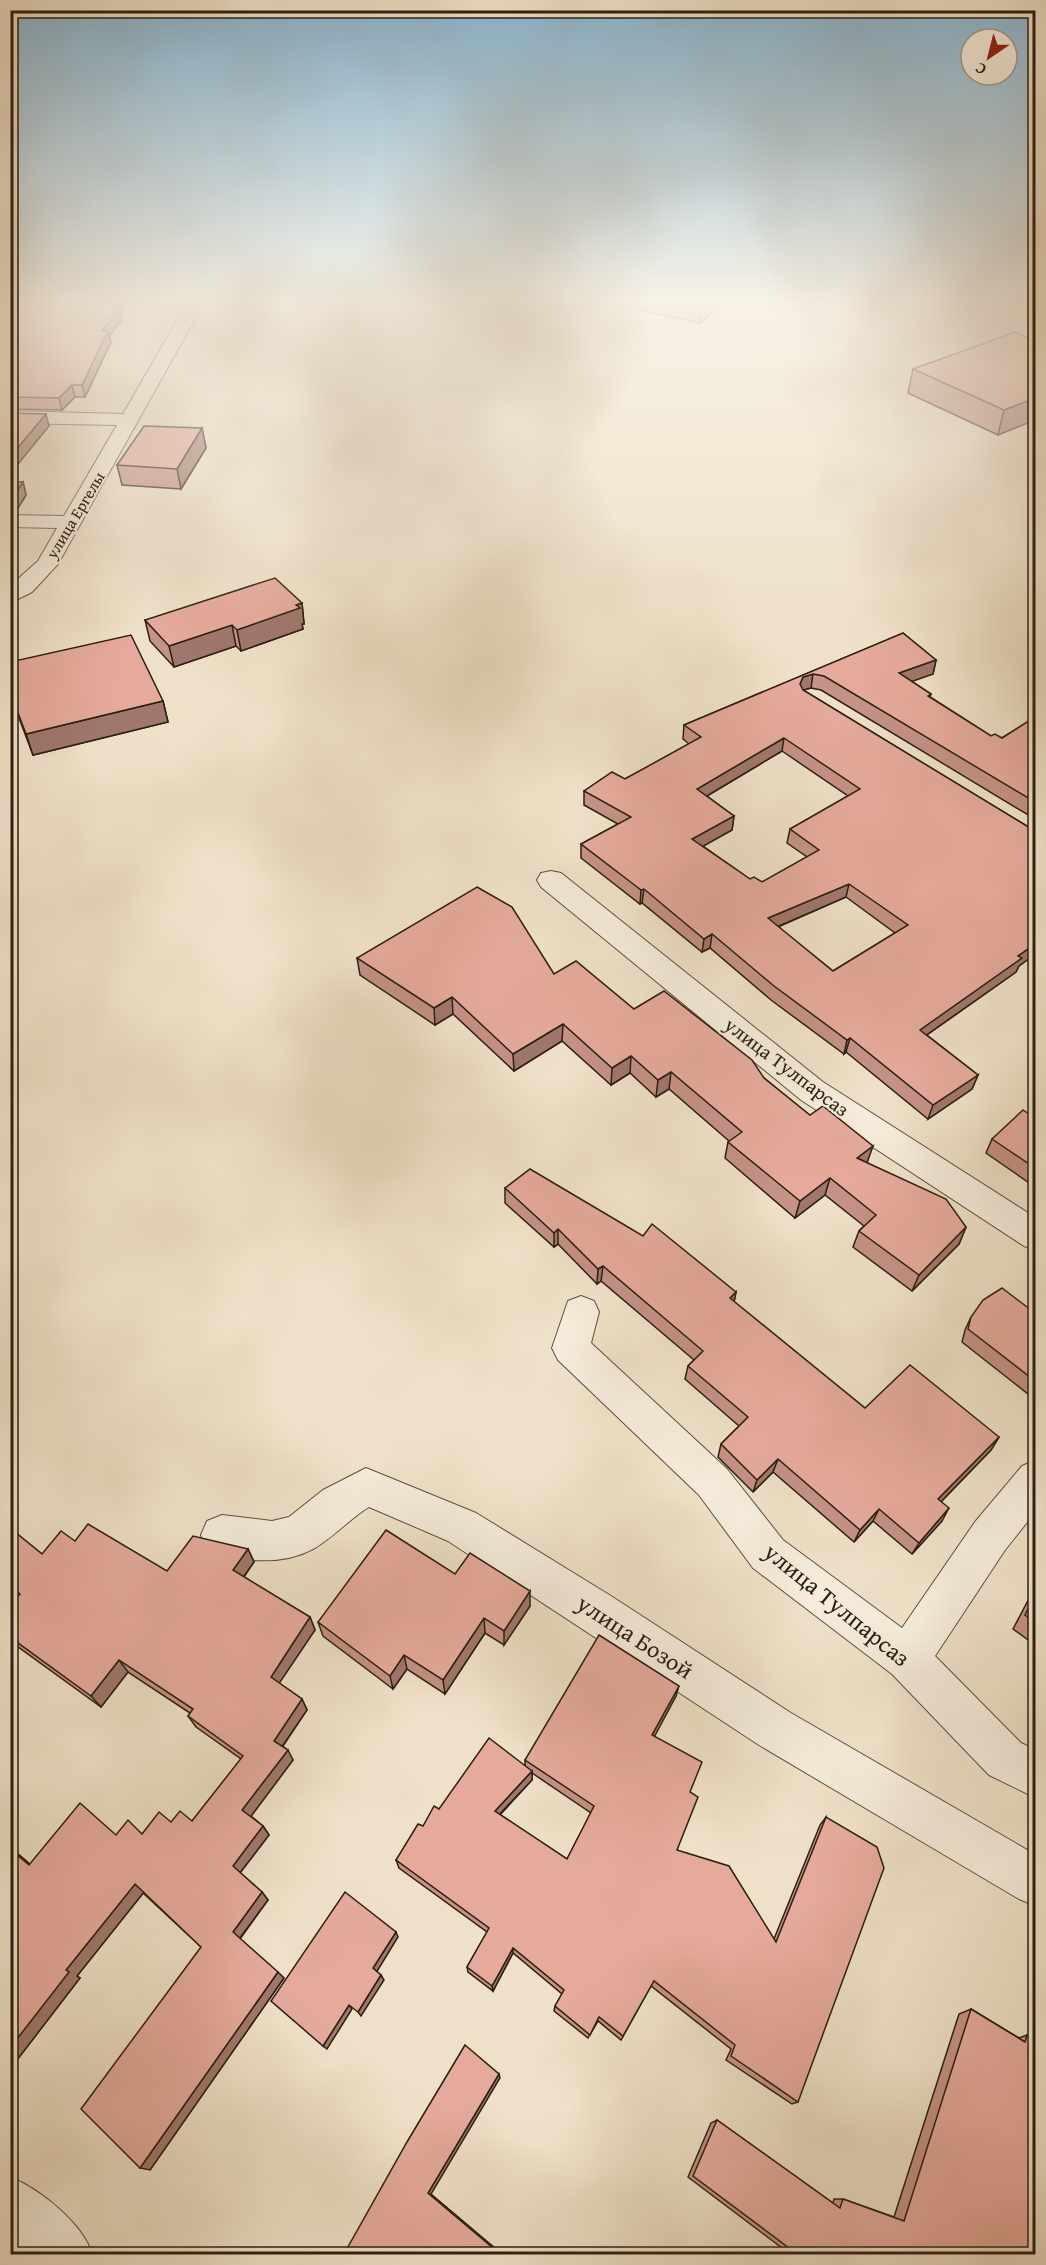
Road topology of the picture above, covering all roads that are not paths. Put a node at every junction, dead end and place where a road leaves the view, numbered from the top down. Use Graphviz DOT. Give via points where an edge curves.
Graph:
graph roads {
  1 [pos="139,405"];
  2 [pos="10,417"];
  3 [pos="131,420"];
  4 [pos="10,521"];
  5 [pos="72,522"];
  6 [pos="10,596"];
  7 [pos="551,880"];
  8 [pos="1035,1236"];
  9 [pos="581,1312"];
  10 [pos="1035,1479"];
  11 [pos="222,1535"];
  12 [pos="907,1659"];
  13 [pos="1035,1775"];
  14 [pos="1035,1882"];
  15 [pos="10,2204"];
  16 [pos="65,2254"];
  1 -- 3 [label="street, улица Ергелы"];
  2 -- 3 [label="street"];
  3 -- 5 [label="street, улица Ергелы"];
  4 -- 5 [label="street"];
  5 -- 6 [label="street, улица Ергелы" via="47,564"];
  7 -- 8 [label="street, улица Тулпарсаз" via="812,1090"];
  9 -- 12 [label="street, улица Тулпарсаз" via="571,1348 713,1482 768,1554"];
  10 -- 12 [label="street" via="990,1536"];
  11 -- 14 [label="street, улица Бозой" via="272,1541 299,1535 337,1504 366,1487 397,1498 462,1527 775,1729"];
  12 -- 13 [label="street, улица Тулпарсаз" via="1005,1759"];
  15 -- 16 [label="street"];
}
